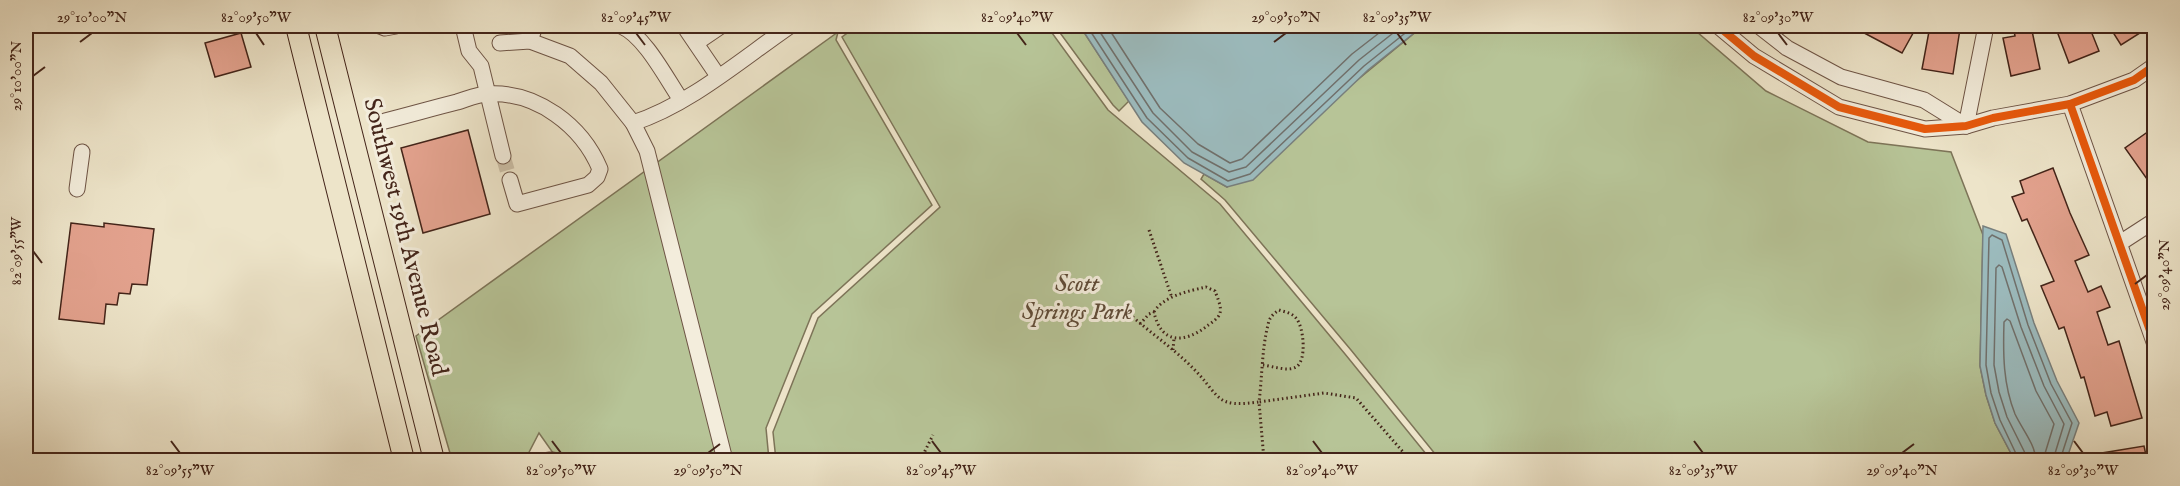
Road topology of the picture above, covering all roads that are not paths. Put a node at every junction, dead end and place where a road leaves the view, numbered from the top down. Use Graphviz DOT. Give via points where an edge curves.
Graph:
graph roads {
  1 [pos="296,26"];
  2 [pos="325,26"];
  3 [pos="380,26"];
  4 [pos="396,26"];
  5 [pos="463,26"];
  6 [pos="535,26"];
  7 [pos="621,26"];
  8 [pos="684,26"];
  9 [pos="721,26"];
  10 [pos="790,26"];
  11 [pos="1718,26"];
  12 [pos="1986,26"];
  13 [pos="1761,28"];
  14 [pos="530,41"];
  15 [pos="696,43"];
  16 [pos="500,44"];
  17 [pos="1747,50"];
  18 [pos="2154,66"];
  19 [pos="718,76"];
  20 [pos="488,94"];
  21 [pos="681,100"];
  22 [pos="2070,104"];
  23 [pos="385,121"];
  24 [pos="633,123"];
  25 [pos="1966,126"];
  26 [pos="82,152"];
  27 [pos="503,156"];
  28 [pos="510,180"];
  29 [pos="77,189"];
  30 [pos="2154,222"];
  31 [pos="2120,243"];
  32 [pos="2154,342"];
  33 [pos="404,460"];
  34 [pos="434,460"];
  35 [pos="725,460"];
  1 -- 33 [label="main road"];
  2 -- 34 [label="main road, Southwest 19th Avenue Road"];
  3 -- 4 [label="street"];
  5 -- 20 [label="street" via="469,51 481,66"];
  6 -- 14 [label="street"];
  7 -- 21 [label="street" via="631,30 643,44"];
  8 -- 15 [label="street"];
  9 -- 15 [label="street"];
  10 -- 19 [label="street"];
  11 -- 17 [label="street"];
  12 -- 25 [label="street"];
  13 -- 17 [label="street"];
  13 -- 25 [label="street" via="1787,48 1841,77 1924,100"];
  14 -- 16 [label="street"];
  14 -- 24 [label="street" via="570,56 601,83"];
  15 -- 19 [label="street"];
  17 -- 25 [label="street" via="1839,106 1925,129"];
  18 -- 22 [label="street" via="2134,80"];
  19 -- 21 [label="street"];
  20 -- 23 [label="street"];
  20 -- 27 [label="street"];
  20 -- 28 [label="street" via="541,104 568,123 600,169 588,185 517,204"];
  21 -- 24 [label="street"];
  22 -- 25 [label="street"];
  22 -- 31 [label="street"];
  24 -- 35 [label="street" via="647,151"];
  26 -- 29 [label="street"];
  30 -- 31 [label="street"];
  31 -- 32 [label="street"];
}
